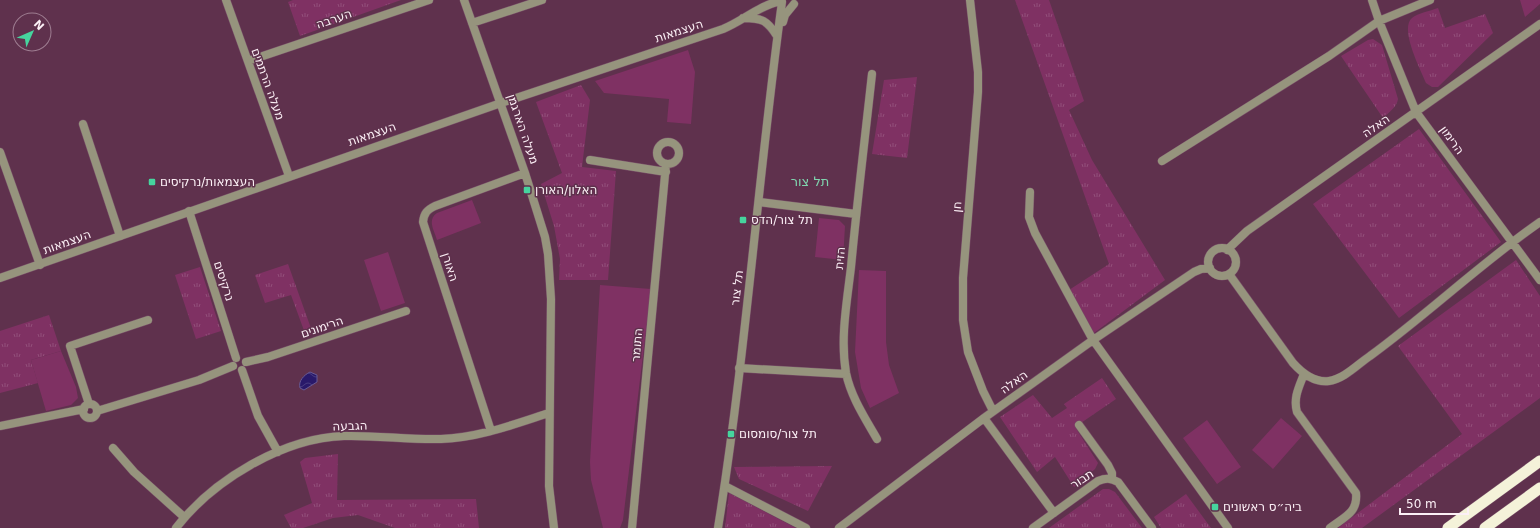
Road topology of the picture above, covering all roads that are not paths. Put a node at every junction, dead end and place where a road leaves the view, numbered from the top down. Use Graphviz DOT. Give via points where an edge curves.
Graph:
graph roads {
  1 [pos="226,0"];
  2 [pos="429,0"];
  3 [pos="464,0"];
  4 [pos="542,0"];
  5 [pos="762,0"];
  6 [pos="802,0"];
  7 [pos="970,0"];
  8 [pos="1372,0"];
  9 [pos="1430,0"];
  10 [pos="780,1"];
  11 [pos="794,4"];
  12 [pos="751,12"];
  13 [pos="742,18"];
  14 [pos="1379,21"];
  15 [pos="472,23"];
  16 [pos="1540,24"];
  17 [pos="777,36"];
  18 [pos="775,50"];
  19 [pos="248,61"];
  20 [pos="872,74"];
  21 [pos="501,103"];
  22 [pos="1416,112"];
  23 [pos="82,124"];
  24 [pos="0,152"];
  25 [pos="590,160"];
  26 [pos="1162,161"];
  27 [pos="525,173"];
  28 [pos="289,176"];
  29 [pos="1030,192"];
  30 [pos="759,202"];
  31 [pos="189,211"];
  32 [pos="856,214"];
  33 [pos="1540,222"];
  34 [pos="120,236"];
  35 [pos="1511,242"];
  36 [pos="1227,250"];
  37 [pos="40,265"];
  38 [pos="1210,268"];
  39 [pos="1230,274"];
  40 [pos="0,278"];
  41 [pos="1540,280"];
  42 [pos="406,311"];
  43 [pos="148,320"];
  44 [pos="1093,340"];
  45 [pos="236,358"];
  46 [pos="233,366"];
  47 [pos="244,366"];
  48 [pos="739,368"];
  49 [pos="846,374"];
  50 [pos="1304,374"];
  51 [pos="86,407"];
  52 [pos="97,411"];
  53 [pos="993,411"];
  54 [pos="549,413"];
  55 [pos="984,418"];
  56 [pos="1079,424"];
  57 [pos="0,426"];
  58 [pos="491,430"];
  59 [pos="877,439"];
  60 [pos="113,448"];
  61 [pos="278,452"];
  62 [pos="1540,461"];
  63 [pos="1112,479"];
  64 [pos="725,486"];
  65 [pos="1540,488"];
  66 [pos="1054,513"];
  67 [pos="184,517"];
  68 [pos="176,528"];
  69 [pos="554,528"];
  70 [pos="632,528"];
  71 [pos="718,528"];
  72 [pos="806,528"];
  73 [pos="839,528"];
  74 [pos="1033,528"];
  75 [pos="1152,528"];
  76 [pos="1228,528"];
  77 [pos="1330,528"];
  78 [pos="1448,528"];
  79 [pos="1485,528"];
  1 -- 19 [label="street, מעלה הרתמים"];
  2 -- 19 [label="street, הערבה"];
  3 -- 15 [label="street, מעלה הארגמן"];
  4 -- 15 [label="street"];
  5 -- 12 [label="street, העצמאות"];
  6 -- 11 [label="street"];
  7 -- 53 [label="street, חן" via="978,92 962,320 968,352 982,391"];
  8 -- 14 [label="street, הרימון"];
  9 -- 14 [label="street"];
  10 -- 11 [label="street" via="789,5"];
  10 -- 12 [label="street, העצמאות"];
  10 -- 17 [label="street, תל צור"];
  11 -- 18 [label="street, תל צור" via="785,15"];
  12 -- 13 [label="street, העצמאות"];
  13 -- 17 [label="street" via="759,18 766,22"];
  13 -- 21 [label="street, העצמאות" via="723,29"];
  14 -- 22 [label="street, הרימון"];
  14 -- 26 [label="street" via="1329,56"];
  15 -- 21 [label="street, מעלה הארגמן"];
  16 -- 22 [label="street, האלה"];
  17 -- 18 [label="street, תל צור"];
  18 -- 30 [label="street, תל צור"];
  19 -- 28 [label="street, מעלה הרתמים"];
  20 -- 32 [label="street, הזית"];
  21 -- 27 [label="street, מעלה הארגמן"];
  21 -- 28 [label="street, העצמאות"];
  22 -- 35 [label="street, הרימון"];
  22 -- 36 [label="street, האלה" via="1247,231"];
  23 -- 34 [label="street"];
  24 -- 37 [label="street"];
  25 -- 70 [label="street, התומר" via="666,168"];
  27 -- 54 [label="street, מעלה הארגמן" via="545,237 550,269"];
  27 -- 58 [label="street, האורן" via="435,206 424,214 423,222"];
  28 -- 31 [label="street, העצמאות"];
  29 -- 44 [label="street" via="1030,217 1035,233"];
  30 -- 32 [label="street"];
  30 -- 48 [label="street, תל צור"];
  31 -- 34 [label="street, העצמאות"];
  31 -- 45 [label="street, נרקיסים"];
  32 -- 49 [label="street, הזית" via="844,342"];
  33 -- 35 [label="street"];
  34 -- 37 [label="street, העצמאות"];
  35 -- 41 [label="street, הרימון"];
  35 -- 50 [label="street" via="1338,379 1315,380"];
  36 -- 38 [label="street" via="1220,249 1212,253 1209,260"];
  36 -- 39 [label="street" via="1236,259 1235,267"];
  37 -- 40 [label="street, העצמאות"];
  38 -- 39 [label="street" via="1218,275"];
  38 -- 44 [label="street, האלה" via="1194,272"];
  39 -- 50 [label="street" via="1293,363"];
  42 -- 47 [label="street, הרימונים"];
  43 -- 51 [label="street" via="70,346"];
  44 -- 53 [label="street, האלה"];
  44 -- 76 [label="street"];
  45 -- 46 [label="street"];
  45 -- 47 [label="street" via="241,357"];
  46 -- 47 [label="street" via="236,370"];
  46 -- 52 [label="street" via="199,380"];
  47 -- 61 [label="street" via="254,407"];
  48 -- 49 [label="street"];
  48 -- 64 [label="street, תל צור"];
  49 -- 59 [label="street, הזית" via="859,408"];
  50 -- 77 [label="street" via="1296,393 1297,412 1356,493 1355,508"];
  51 -- 52 [label="street" via="93,405"];
  51 -- 52 [label="street" via="84,414 89,417"];
  51 -- 57 [label="street"];
  53 -- 55 [label="street, האלה"];
  54 -- 58 [label="street, הגבעה"];
  54 -- 69 [label="street, מעלה הארגמן" via="548,486"];
  55 -- 66 [label="street"];
  55 -- 73 [label="street, האלה"];
  56 -- 63 [label="street" via="1108,465"];
  58 -- 61 [label="street, הגבעה" via="442,439 343,436 321,439"];
  60 -- 67 [label="street" via="134,472"];
  61 -- 67 [label="street, הגבעה" via="242,470"];
  62 -- 78 [label="highway"];
  63 -- 66 [label="street, תבור" via="1098,481"];
  63 -- 75 [label="street, תבור" via="1118,482"];
  64 -- 71 [label="street, תל צור"];
  64 -- 72 [label="street"];
  65 -- 79 [label="highway"];
  66 -- 74 [label="street, תבור"];
  67 -- 68 [label="street, הגבעה"];
}
